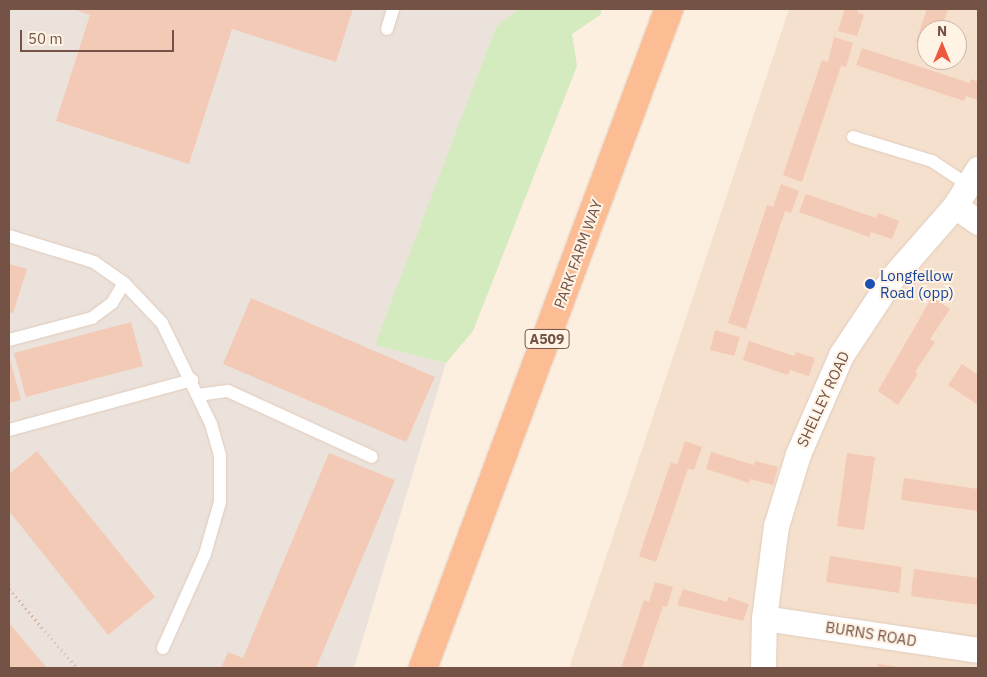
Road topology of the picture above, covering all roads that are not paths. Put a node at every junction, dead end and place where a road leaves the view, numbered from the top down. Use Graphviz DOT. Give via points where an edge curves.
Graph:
graph roads {
  1 [pos="393,9"];
  2 [pos="669,9"];
  3 [pos="387,29"];
  4 [pos="853,137"];
  5 [pos="973,177"];
  6 [pos="955,206"];
  7 [pos="978,222"];
  8 [pos="9,236"];
  9 [pos="124,283"];
  10 [pos="9,340"];
  11 [pos="192,380"];
  12 [pos="198,395"];
  13 [pos="9,430"];
  14 [pos="372,457"];
  15 [pos="764,618"];
  16 [pos="163,648"];
  17 [pos="978,650"];
  18 [pos="423,668"];
  19 [pos="763,668"];
  1 -- 3 [label="lane"];
  2 -- 18 [label="highway, PARK FARM WAY / A509"];
  4 -- 5 [label="lane"];
  5 -- 6 [label="street, SHELLEY ROAD"];
  6 -- 7 [label="street"];
  6 -- 15 [label="street, SHELLEY ROAD" via="892,278 841,355 798,454 776,526"];
  8 -- 9 [label="lane" via="94,262"];
  9 -- 10 [label="lane" via="112,303 92,318"];
  9 -- 11 [label="lane" via="162,323"];
  11 -- 12 [label="lane"];
  11 -- 13 [label="lane"];
  12 -- 14 [label="lane" via="228,391"];
  12 -- 16 [label="lane" via="220,456 220,502 205,554"];
  15 -- 17 [label="street, BURNS ROAD"];
  15 -- 19 [label="street, SHELLEY ROAD"];
}
